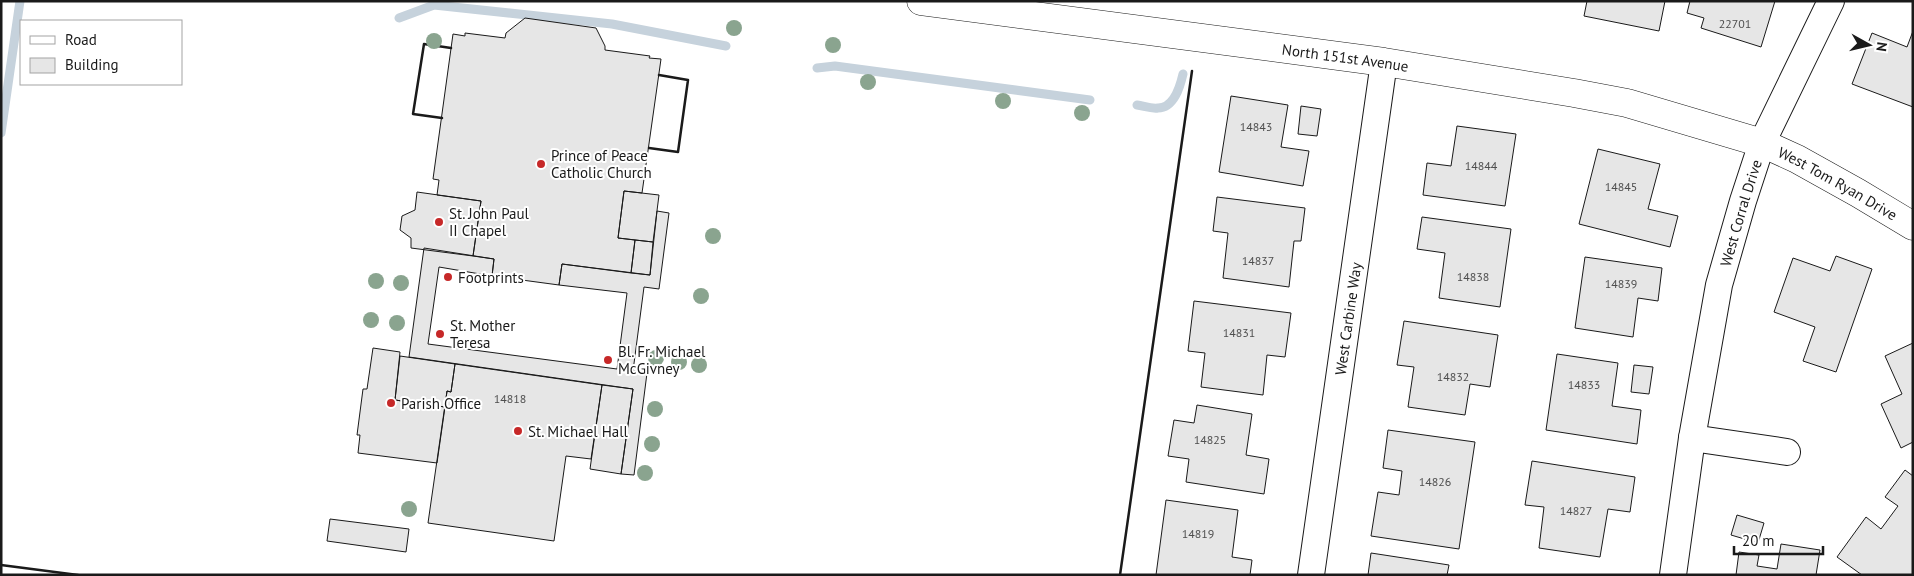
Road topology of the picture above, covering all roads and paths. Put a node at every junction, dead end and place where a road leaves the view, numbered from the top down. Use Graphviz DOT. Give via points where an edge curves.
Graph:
graph roads {
  1 [pos="921,1"];
  2 [pos="1831,1"];
  3 [pos="1384,62"];
  4 [pos="1762,143"];
  5 [pos="1913,226"];
  6 [pos="1692,438"];
  7 [pos="1787,452"];
  8 [pos="1311,575"];
  9 [pos="1672,575"];
  1 -- 3 [label="street, North 151st Avenue"];
  2 -- 4 [label="street, West Corral Drive"];
  3 -- 4 [label="street, North 151st Avenue" via="1628,103"];
  3 -- 8 [label="street, West Carbine Way"];
  4 -- 5 [label="street, West Tom Ryan Drive" via="1858,192"];
  4 -- 6 [label="street, West Corral Drive" via="1719,285"];
  6 -- 7 [label="street"];
  6 -- 9 [label="street, West Corral Drive"];
}
